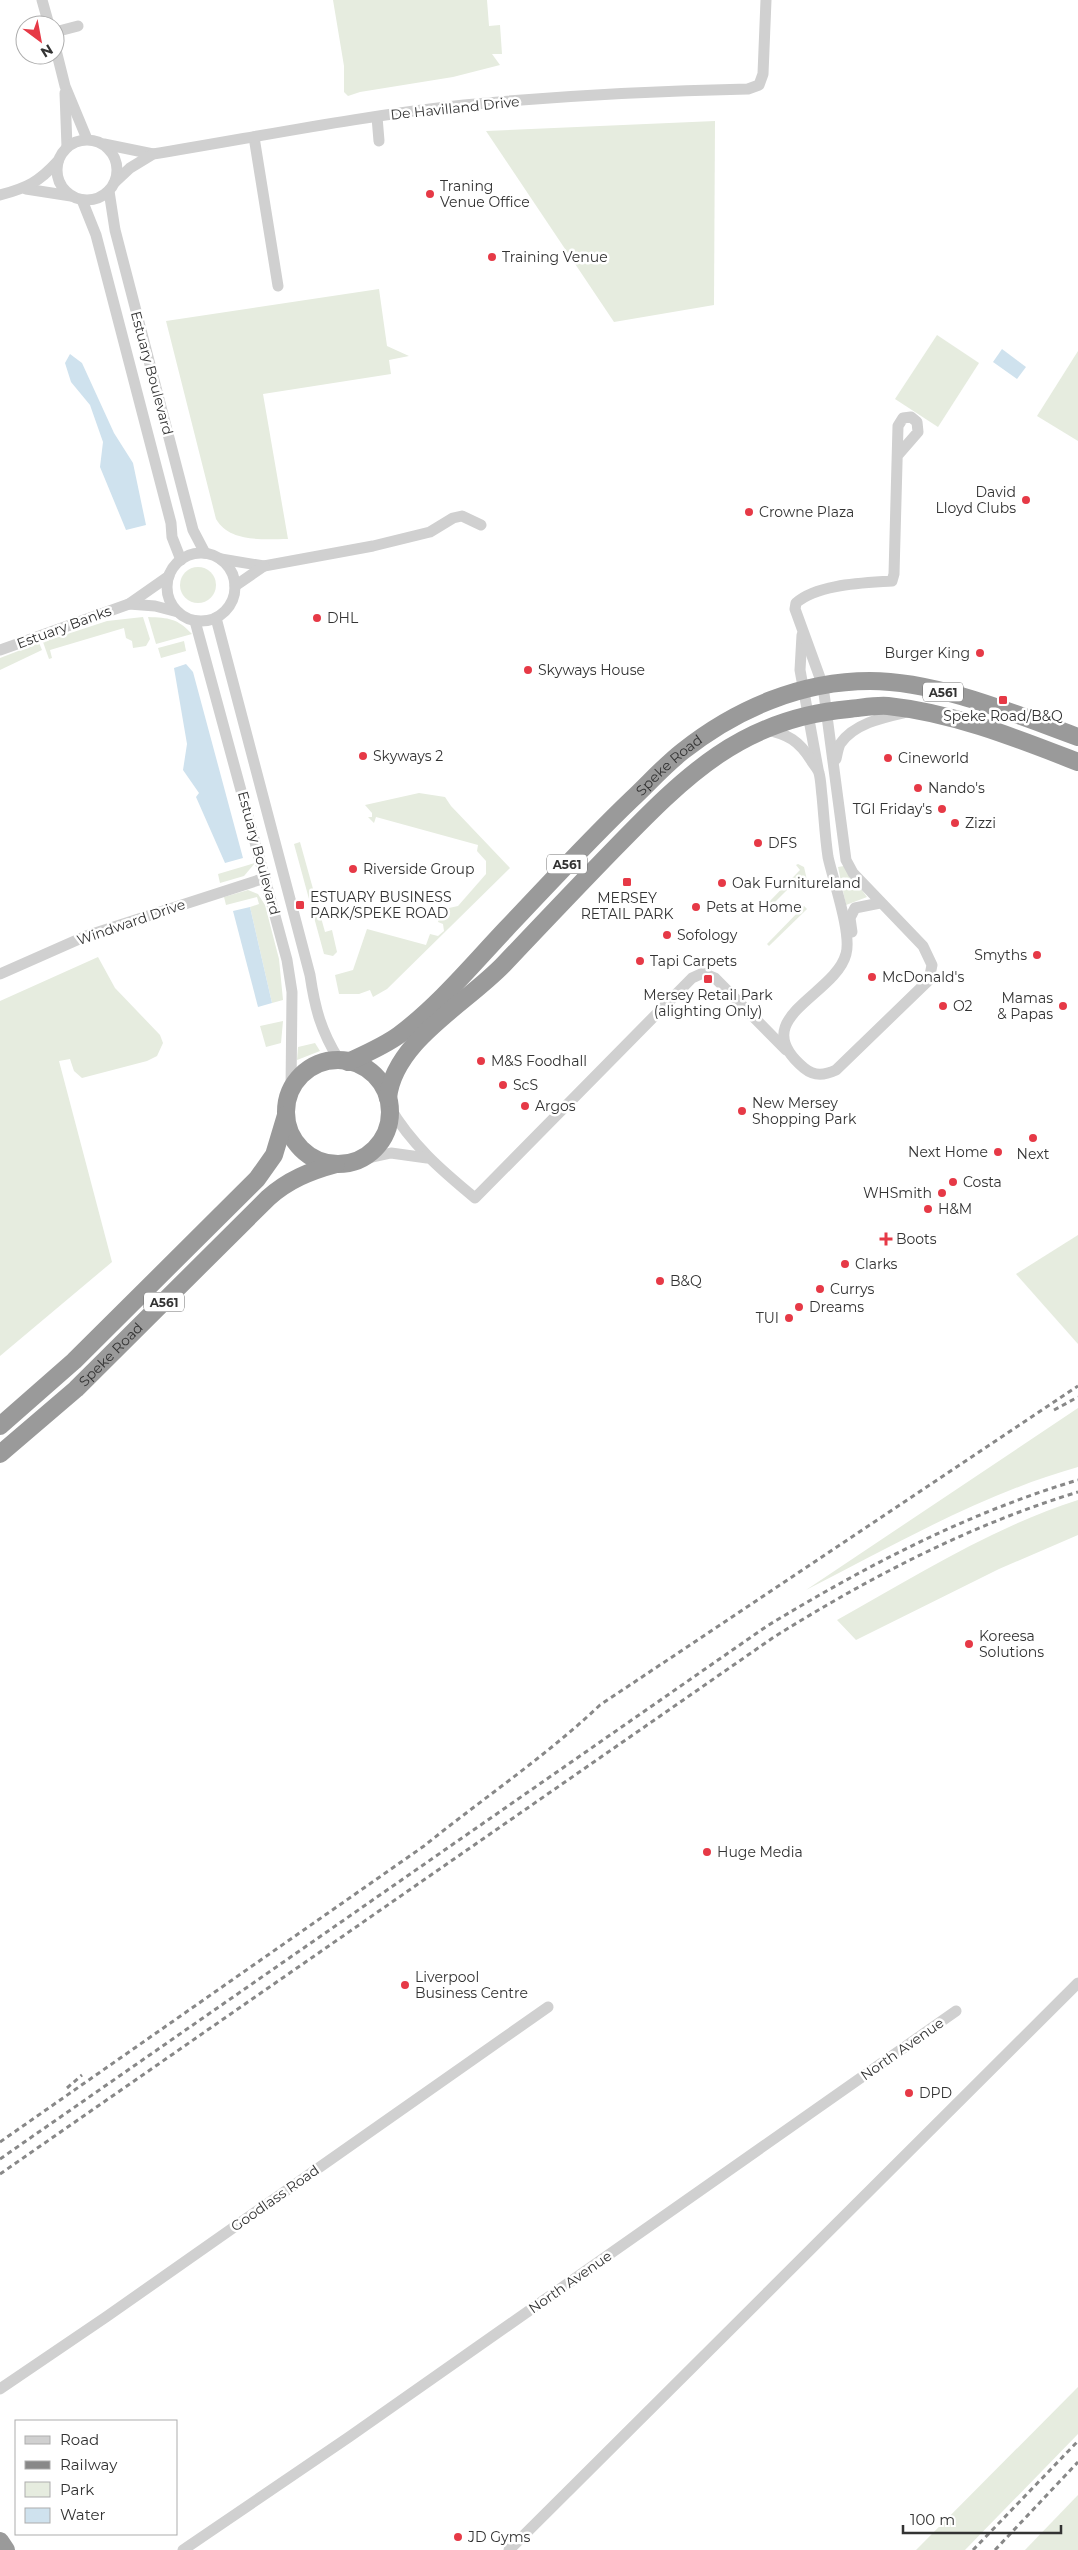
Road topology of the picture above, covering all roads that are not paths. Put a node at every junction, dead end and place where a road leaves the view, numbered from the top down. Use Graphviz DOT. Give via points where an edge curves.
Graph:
graph roads {
  1 [pos="42,0"];
  2 [pos="766,0"];
  3 [pos="46,15"];
  4 [pos="78,26"];
  5 [pos="65,29"];
  6 [pos="60,65"];
  7 [pos="65,86"];
  8 [pos="377,117"];
  9 [pos="254,137"];
  10 [pos="87,139"];
  11 [pos="379,141"];
  12 [pos="103,144"];
  13 [pos="67,147"];
  14 [pos="153,154"];
  15 [pos="58,161"];
  16 [pos="112,187"];
  17 [pos="26,188"];
  18 [pos="0,195"];
  19 [pos="76,198"];
  20 [pos="278,286"];
  21 [pos="898,455"];
  22 [pos="481,524"];
  23 [pos="204,553"];
  24 [pos="221,559"];
  25 [pos="181,560"];
  26 [pos="264,566"];
  27 [pos="169,576"];
  28 [pos="236,586"];
  29 [pos="129,604"];
  30 [pos="178,612"];
  31 [pos="216,618"];
  32 [pos="195,621"];
  33 [pos="802,630"];
  34 [pos="0,650"];
  35 [pos="800,670"];
  36 [pos="823,686"];
  37 [pos="803,691"];
  38 [pos="782,696"];
  39 [pos="914,710"];
  40 [pos="828,711"];
  41 [pos="809,714"];
  42 [pos="764,730"];
  43 [pos="1078,737"];
  44 [pos="1078,762"];
  45 [pos="834,766"];
  46 [pos="819,773"];
  47 [pos="265,878"];
  48 [pos="880,903"];
  49 [pos="847,940"];
  50 [pos="0,974"];
  51 [pos="787,1020"];
  52 [pos="764,1029"];
  53 [pos="791,1055"];
  54 [pos="344,1061"];
  55 [pos="291,1090"];
  56 [pos="388,1102"];
  57 [pos="286,1115"];
  58 [pos="427,1158"];
  59 [pos="354,1161"];
  60 [pos="336,1164"];
  61 [pos="38,1393"];
  62 [pos="53,1410"];
  63 [pos="0,1426"];
  64 [pos="0,1454"];
  65 [pos="1078,1982"];
  66 [pos="548,2007"];
  67 [pos="956,2010"];
  68 [pos="0,2389"];
  69 [pos="0,2541"];
  70 [pos="6,2550"];
  71 [pos="183,2550"];
  72 [pos="509,2550"];
  1 -- 3 [label="street"];
  2 -- 8 [label="street, De Havilland Drive" via="762,74 759,85 748,89 577,96 464,105"];
  4 -- 5 [label="street"];
  6 -- 7 [label="street"];
  7 -- 10 [label="street"];
  7 -- 13 [label="street"];
  8 -- 9 [label="street, De Havilland Drive"];
  8 -- 11 [label="street"];
  9 -- 14 [label="street, De Havilland Drive"];
  9 -- 20 [label="street"];
  10 -- 12 [label="street"];
  10 -- 13 [label="street"];
  12 -- 14 [label="street, De Havilland Drive"];
  12 -- 16 [label="street" via="117,163"];
  13 -- 15 [label="street"];
  14 -- 16 [label="street, De Havilland Drive" via="130,168"];
  15 -- 17 [label="street" via="45,176"];
  15 -- 19 [label="street" via="57,177 63,189"];
  16 -- 19 [label="street" via="100,197"];
  16 -- 23 [label="street, Estuary Boulevard" via="115,230 190,521"];
  17 -- 18 [label="street"];
  17 -- 19 [label="street"];
  19 -- 25 [label="street, Estuary Boulevard" via="96,236 172,537"];
  21 -- 33 [label="street" via="892,580 809,594 796,603"];
  22 -- 26 [label="street" via="462,516 430,532"];
  23 -- 24 [label="street"];
  23 -- 25 [label="street" via="188,555"];
  24 -- 26 [label="street"];
  24 -- 28 [label="street" via="232,572"];
  25 -- 27 [label="street"];
  26 -- 28 [label="street"];
  27 -- 29 [label="street, Estuary Banks"];
  27 -- 30 [label="street" via="168,596"];
  28 -- 31 [label="street" via="232,603"];
  29 -- 30 [label="street, Estuary Banks"];
  29 -- 34 [label="street, Estuary Banks"];
  30 -- 32 [label="street"];
  31 -- 32 [label="street"];
  31 -- 54 [label="street, Estuary Boulevard" via="310,975 314,1008 325,1037"];
  32 -- 47 [label="street, Estuary Boulevard"];
  33 -- 35 [label="street"];
  33 -- 36 [label="street"];
  35 -- 37 [label="street"];
  35 -- 38 [label="street" via="794,686"];
  36 -- 37 [label="highway, Speke Road / A561"];
  36 -- 40 [label="street"];
  36 -- 43 [label="highway, Speke Road / A561" via="870,681 932,689"];
  37 -- 38 [label="highway, Speke Road / A561"];
  37 -- 41 [label="street"];
  38 -- 54 [label="highway, Speke Road / A561" via="769,699 722,723 682,752 599,831 418,1019 397,1036"];
  39 -- 40 [label="highway, Speke Road / A561" via="886,706"];
  39 -- 44 [label="highway, Speke Road / A561" via="948,716"];
  39 -- 45 [label="street" via="880,718 854,731 840,744"];
  40 -- 41 [label="highway, Speke Road / A561"];
  40 -- 45 [label="street"];
  41 -- 42 [label="highway, Speke Road / A561"];
  41 -- 46 [label="street"];
  42 -- 46 [label="street" via="782,733 796,740"];
  42 -- 56 [label="highway, Speke Road / A561" via="709,760 672,790 500,969 416,1043 394,1072"];
  45 -- 48 [label="street" via="846,860 853,873"];
  46 -- 49 [label="street" via="828,855"];
  47 -- 50 [label="street, Windward Drive" via="86,936"];
  47 -- 55 [label="street, Estuary Boulevard" via="287,960 292,992"];
  48 -- 49 [label="street" via="855,908 850,918 852,934"];
  48 -- 53 [label="street" via="923,946 932,965 929,980 836,1070 824,1075 813,1073"];
  49 -- 51 [label="street" via="846,955 838,968"];
  51 -- 52 [label="street"];
  51 -- 53 [label="street" via="784,1041"];
  52 -- 53 [label="street"];
  52 -- 58 [label="street" via="714,978 703,973 692,978 475,1198"];
  54 -- 55 [label="highway, A561" via="324,1062 311,1068"];
  54 -- 56 [label="highway" via="362,1066 373,1074 382,1085"];
  55 -- 57 [label="highway, A561"];
  56 -- 58 [label="street" via="404,1130"];
  56 -- 59 [label="highway, A561" via="388,1123 382,1140 370,1153"];
  57 -- 60 [label="highway, A561" via="296,1144 321,1161"];
  57 -- 61 [label="highway, Speke Road / A561" via="274,1155 256,1179"];
  58 -- 59 [label="street" via="390,1153"];
  59 -- 60 [label="highway, A561"];
  60 -- 62 [label="highway, Speke Road / A561" via="310,1171 273,1194"];
  61 -- 62 [label="highway"];
  61 -- 63 [label="highway, Speke Road / A561"];
  62 -- 64 [label="highway, Speke Road / A561"];
  65 -- 72 [label="street"];
  66 -- 68 [label="street, Goodlass Road"];
  67 -- 71 [label="street, North Avenue" via="350,2437"];
  69 -- 70 [label="highway"];
}
